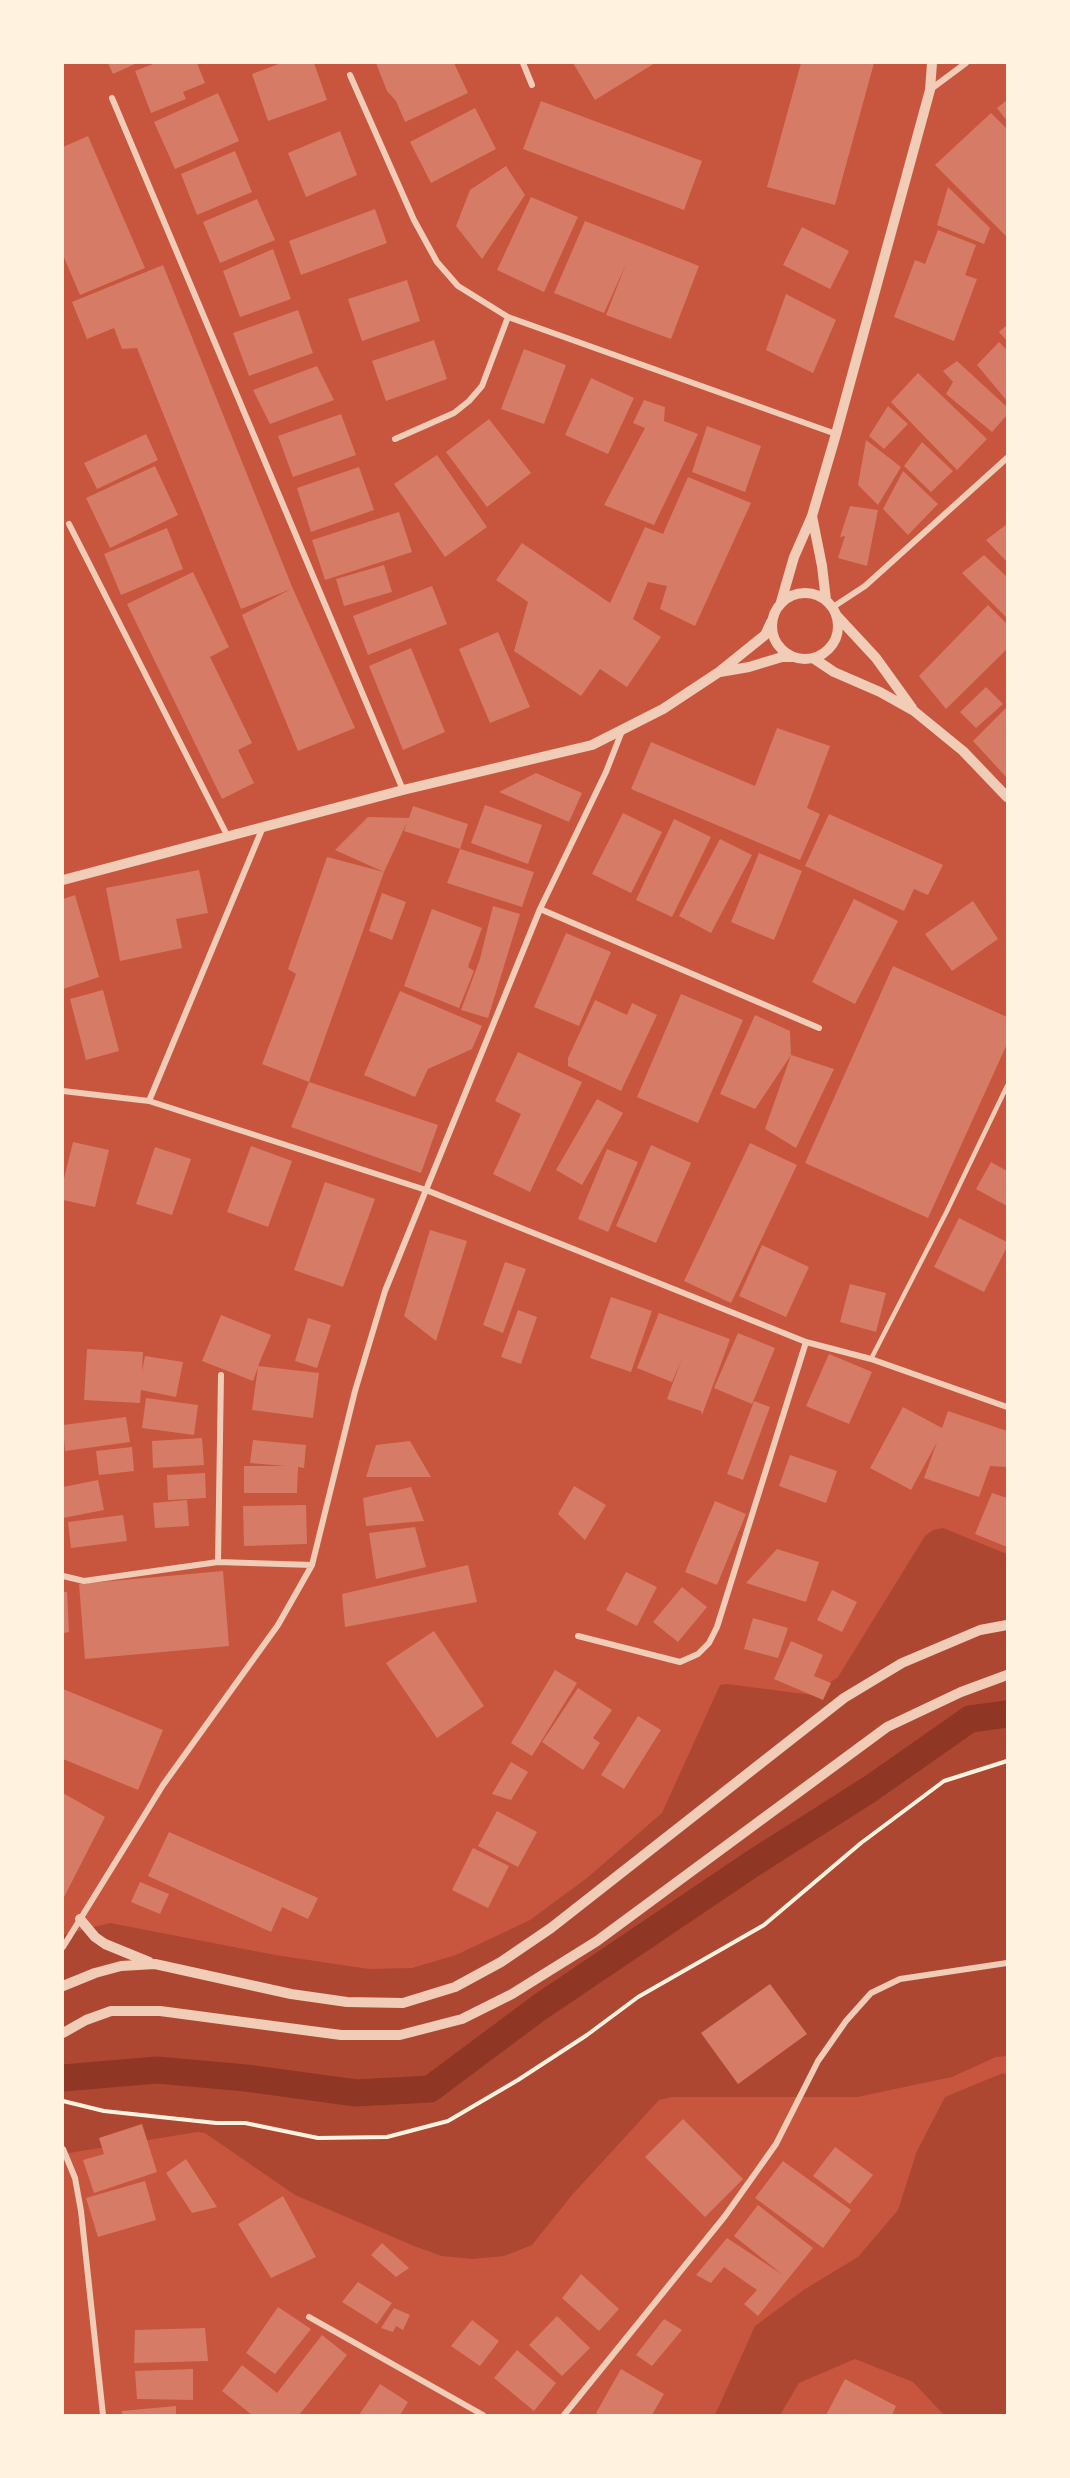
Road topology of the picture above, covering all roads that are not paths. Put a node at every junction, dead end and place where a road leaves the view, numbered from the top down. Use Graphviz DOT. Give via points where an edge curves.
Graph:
graph roads {
  1 [pos="523,63"];
  2 [pos="932,63"];
  3 [pos="966,63"];
  4 [pos="350,75"];
  5 [pos="532,85"];
  6 [pos="930,90"];
  7 [pos="112,98"];
  8 [pos="508,317"];
  9 [pos="836,434"];
  10 [pos="395,439"];
  11 [pos="1007,458"];
  12 [pos="812,516"];
  13 [pos="69,524"];
  14 [pos="781,602"];
  15 [pos="832,608"];
  16 [pos="771,622"];
  17 [pos="792,657"];
  18 [pos="813,658"];
  19 [pos="719,672"];
  20 [pos="914,711"];
  21 [pos="622,731"];
  22 [pos="403,790"];
  23 [pos="1007,797"];
  24 [pos="263,827"];
  25 [pos="227,835"];
  26 [pos="63,880"];
  27 [pos="540,909"];
  28 [pos="819,1028"];
  29 [pos="1007,1086"];
  30 [pos="63,1091"];
  31 [pos="149,1101"];
  32 [pos="426,1190"];
  33 [pos="806,1342"];
  34 [pos="871,1359"];
  35 [pos="221,1374"];
  36 [pos="1007,1407"];
  37 [pos="218,1562"];
  38 [pos="312,1565"];
  39 [pos="63,1576"];
  40 [pos="1007,1625"];
  41 [pos="578,1636"];
  42 [pos="1007,1675"];
  43 [pos="80,1919"];
  44 [pos="63,1947"];
  45 [pos="1007,1963"];
  46 [pos="155,1964"];
  47 [pos="63,1986"];
  48 [pos="63,2033"];
  49 [pos="63,2149"];
  50 [pos="309,2317"];
  51 [pos="103,2415"];
  52 [pos="483,2415"];
  53 [pos="564,2415"];
  1 -- 5 [label="street"];
  2 -- 6 [label="street"];
  3 -- 6 [label="street"];
  4 -- 8 [label="street" via="414,220 437,262 458,286"];
  6 -- 9 [label="street"];
  7 -- 22 [label="street"];
  8 -- 9 [label="street"];
  8 -- 10 [label="street" via="482,386 469,401 454,413"];
  9 -- 12 [label="street"];
  11 -- 15 [label="street" via="865,586"];
  12 -- 14 [label="street" via="794,557"];
  12 -- 15 [label="street"];
  13 -- 25 [label="street"];
  14 -- 15 [label="street" via="801,592 819,595"];
  14 -- 16 [label="street"];
  15 -- 18 [label="street" via="836,637 831,647"];
  15 -- 20 [label="street" via="876,658"];
  16 -- 17 [label="street" via="776,644"];
  16 -- 19 [label="street" via="765,636"];
  17 -- 18 [label="street"];
  17 -- 19 [label="street"];
  18 -- 20 [label="street"];
  19 -- 21 [label="street"];
  20 -- 23 [label="street" via="963,751"];
  21 -- 22 [label="street" via="592,745"];
  21 -- 27 [label="street"];
  22 -- 24 [label="street"];
  24 -- 25 [label="street"];
  24 -- 31 [label="street"];
  25 -- 26 [label="street"];
  27 -- 28 [label="street"];
  27 -- 32 [label="street"];
  29 -- 34 [label="lane"];
  30 -- 31 [label="street"];
  31 -- 32 [label="street"];
  32 -- 33 [label="street"];
  32 -- 38 [label="street" via="382,1302 355,1391"];
  33 -- 34 [label="street"];
  33 -- 41 [label="street" via="709,1643 698,1654 680,1662"];
  34 -- 36 [label="street"];
  35 -- 37 [label="street"];
  37 -- 38 [label="street"];
  37 -- 39 [label="street" via="84,1581"];
  38 -- 43 [label="street" via="278,1624 163,1785"];
  40 -- 46 [label="street" via="980,1630 902,1662 844,1698 551,1928 455,1987 404,2003 347,2002 291,1994"];
  42 -- 48 [label="street" via="887,1727 597,1941 512,1994 462,2019 400,2035 341,2035 160,2011 111,2011"];
  43 -- 44 [label="street"];
  43 -- 46 [label="street" via="105,1944"];
  45 -- 53 [label="street" via="900,1979 871,1994 818,2061 776,2144 725,2216"];
  46 -- 47 [label="street" via="122,1966"];
  49 -- 51 [label="street" via="75,2178 81,2211"];
  50 -- 52 [label="street"];
}
